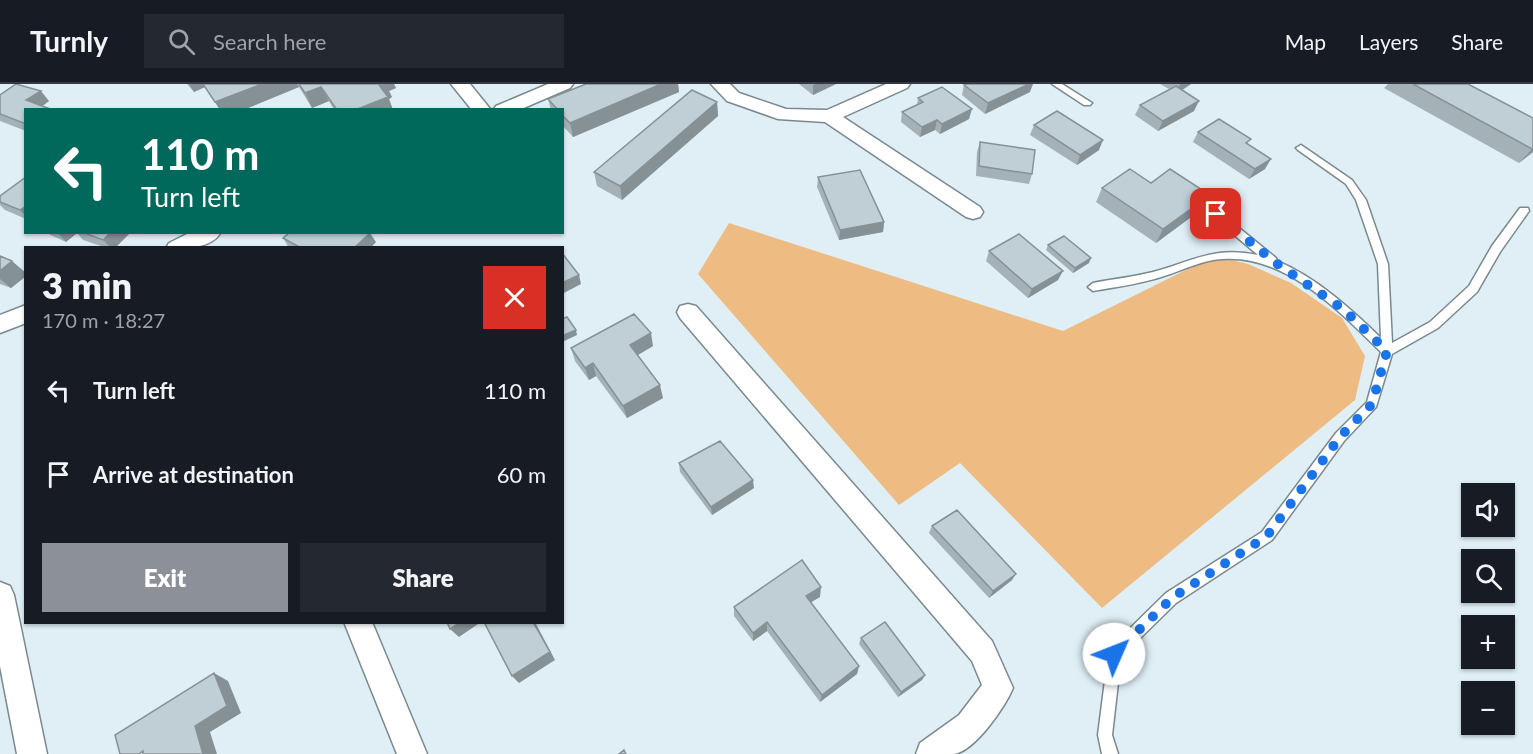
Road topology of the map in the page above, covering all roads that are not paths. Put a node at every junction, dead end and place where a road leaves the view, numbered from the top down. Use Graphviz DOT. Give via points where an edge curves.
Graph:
graph roads {
  1 [pos="459,84"];
  2 [pos="564,84"];
  3 [pos="720,84"];
  4 [pos="901,84"];
  5 [pos="1056,84"];
  6 [pos="1087,103"];
  7 [pos="480,108"];
  8 [pos="507,108"];
  9 [pos="829,116"];
  10 [pos="1301,148"];
  11 [pos="973,212"];
  12 [pos="1524,212"];
  13 [pos="1216,214"];
  14 [pos="205,239"];
  15 [pos="182,246"];
  16 [pos="1276,263"];
  17 [pos="1093,287"];
  18 [pos="688,312"];
  19 [pos="24,314"];
  20 [pos="0,324"];
  21 [pos="1387,351"];
  22 [pos="0,595"];
  23 [pos="359,624"];
  24 [pos="32,754"];
  25 [pos="412,754"];
  26 [pos="931,754"];
  27 [pos="1110,754"];
  1 -- 7 [label="street"];
  2 -- 8 [label="street"];
  3 -- 9 [label="street" via="733,97 784,115"];
  4 -- 9 [label="street"];
  5 -- 6 [label="lane"];
  9 -- 11 [label="street"];
  10 -- 21 [label="lane" via="1349,182 1361,200 1383,264"];
  12 -- 21 [label="lane" via="1473,289 1434,325"];
  13 -- 16 [label="lane"];
  14 -- 15 [label="street"];
  16 -- 17 [label="lane" via="1244,255 1214,256 1151,276"];
  16 -- 21 [label="lane" via="1343,309"];
  18 -- 26 [label="street" via="982,651 998,688 970,726"];
  19 -- 20 [label="street"];
  21 -- 27 [label="lane" via="1372,404 1340,437 1267,536 1172,598 1114,654 1105,735"];
  22 -- 24 [label="street"];
  23 -- 25 [label="street"];
}
